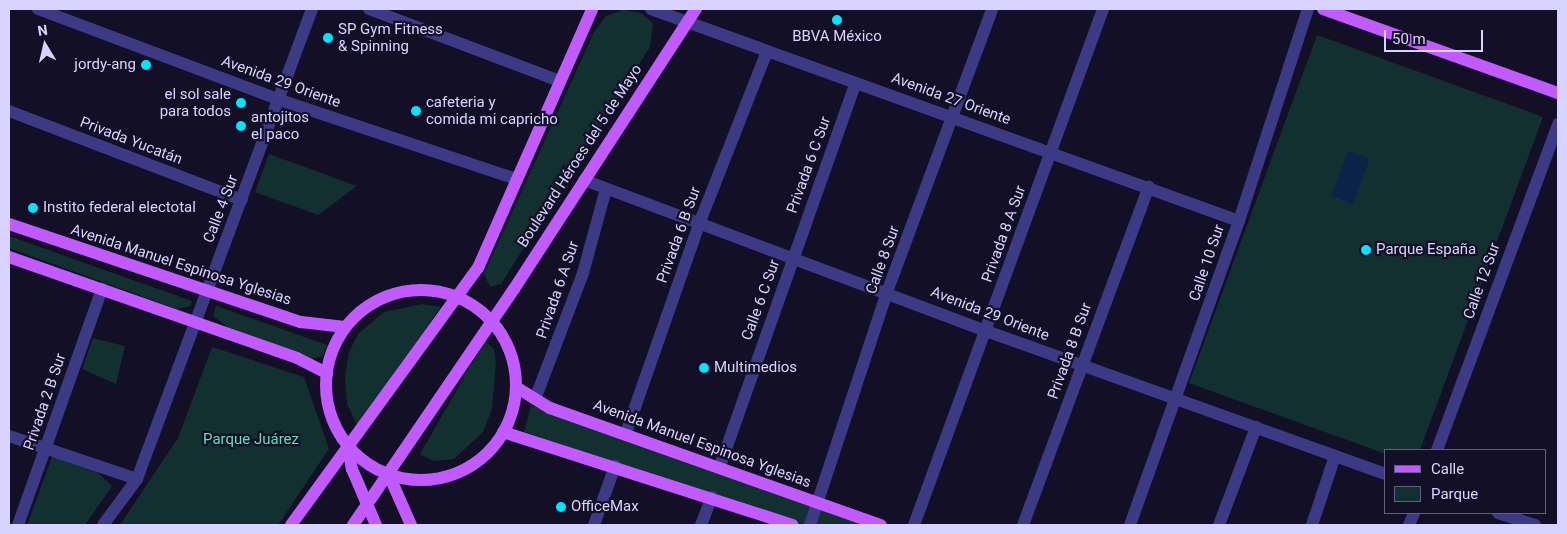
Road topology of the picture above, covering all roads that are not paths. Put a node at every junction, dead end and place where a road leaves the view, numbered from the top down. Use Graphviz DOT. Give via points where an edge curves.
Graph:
graph roads {
  1 [pos="38,9"];
  2 [pos="312,9"];
  3 [pos="369,9"];
  4 [pos="592,9"];
  5 [pos="651,9"];
  6 [pos="696,9"];
  7 [pos="992,9"];
  8 [pos="1103,9"];
  9 [pos="1308,9"];
  10 [pos="1323,9"];
  11 [pos="687,21"];
  12 [pos="767,51"];
  13 [pos="560,81"];
  14 [pos="856,83"];
  15 [pos="1558,93"];
  16 [pos="280,100"];
  17 [pos="9,111"];
  18 [pos="954,118"];
  19 [pos="1558,124"];
  20 [pos="1051,152"];
  21 [pos="516,179"];
  22 [pos="584,180"];
  23 [pos="1149,187"];
  24 [pos="606,189"];
  25 [pos="242,200"];
  26 [pos="1239,221"];
  27 [pos="9,224"];
  28 [pos="699,224"];
  29 [pos="9,257"];
  30 [pos="793,258"];
  31 [pos="102,289"];
  32 [pos="206,292"];
  33 [pos="887,292"];
  34 [pos="460,298"];
  35 [pos="491,321"];
  36 [pos="194,322"];
  37 [pos="345,327"];
  38 [pos="986,331"];
  39 [pos="1082,366"];
  40 [pos="327,373"];
  41 [pos="516,387"];
  42 [pos="535,399"];
  43 [pos="1176,400"];
  44 [pos="1256,427"];
  45 [pos="503,432"];
  46 [pos="626,433"];
  47 [pos="9,436"];
  48 [pos="348,445"];
  49 [pos="1437,449"];
  50 [pos="45,450"];
  51 [pos="1335,456"];
  52 [pos="615,466"];
  53 [pos="720,466"];
  54 [pos="1384,473"];
  55 [pos="388,474"];
  56 [pos="137,478"];
  57 [pos="712,497"];
  58 [pos="819,503"];
  59 [pos="366,504"];
  60 [pos="1501,514"];
  61 [pos="18,525"];
  62 [pos="103,525"];
  63 [pos="291,525"];
  64 [pos="352,525"];
  65 [pos="376,525"];
  66 [pos="411,525"];
  67 [pos="594,525"];
  68 [pos="701,525"];
  69 [pos="792,525"];
  70 [pos="810,525"];
  71 [pos="882,525"];
  72 [pos="914,525"];
  73 [pos="1023,525"];
  74 [pos="1130,525"];
  75 [pos="1219,525"];
  76 [pos="1312,525"];
  77 [pos="1535,525"];
  1 -- 16 [label="street, Avenida 29 Oriente"];
  2 -- 16 [label="street, Calle 4 Sur"];
  3 -- 13 [label="street"];
  4 -- 13 [label="main road, Boulevard Héroes del 5 de Mayo"];
  5 -- 11 [label="street, Avenida 27 Oriente"];
  6 -- 11 [label="main road, Boulevard Héroes del 5 de Mayo"];
  7 -- 18 [label="street, Calle 8 Sur"];
  8 -- 20 [label="street, Privada 8 A Sur"];
  9 -- 26 [label="street, Calle 10 Sur"];
  10 -- 15 [label="main road"];
  11 -- 12 [label="street, Avenida 27 Oriente"];
  11 -- 22 [label="main road, Boulevard Héroes del 5 de Mayo"];
  12 -- 14 [label="street, Avenida 27 Oriente"];
  12 -- 28 [label="street, Privada 6 B Sur"];
  13 -- 21 [label="main road, Boulevard Héroes del 5 de Mayo"];
  14 -- 18 [label="street, Avenida 27 Oriente"];
  14 -- 30 [label="street, Privada 6 C Sur"];
  16 -- 21 [label="street, Avenida 29 Oriente"];
  16 -- 25 [label="street, Calle 4 Sur"];
  17 -- 25 [label="street, Privada Yucatán"];
  18 -- 20 [label="street, Avenida 27 Oriente"];
  18 -- 33 [label="street, Calle 8 Sur"];
  19 -- 49 [label="street, Calle 12 Sur"];
  20 -- 23 [label="street, Avenida 27 Oriente"];
  20 -- 38 [label="street, Privada 8 A Sur"];
  21 -- 34 [label="main road, Boulevard Héroes del 5 de Mayo" via="478,268"];
  22 -- 24 [label="street, Avenida 29 Oriente"];
  22 -- 35 [label="main road, Boulevard Héroes del 5 de Mayo"];
  23 -- 26 [label="street, Avenida 27 Oriente"];
  23 -- 39 [label="street, Privada 8 B Sur"];
  24 -- 28 [label="street, Avenida 29 Oriente"];
  24 -- 42 [label="street, Privada 6 A Sur" via="583,273"];
  25 -- 32 [label="street, Calle 4 Sur"];
  26 -- 43 [label="street, Calle 10 Sur"];
  27 -- 32 [label="main road, Avenida Manuel Espinosa Yglesias"];
  28 -- 30 [label="street, Avenida 29 Oriente"];
  28 -- 46 [label="street, Privada 6 B Sur"];
  29 -- 31 [label="main road"];
  30 -- 33 [label="street, Avenida 29 Oriente"];
  30 -- 53 [label="street, Calle 6 C Sur"];
  31 -- 36 [label="main road"];
  31 -- 50 [label="street, Privada 2 B Sur"];
  32 -- 36 [label="street, Calle 4 Sur"];
  32 -- 37 [label="main road, Avenida Manuel Espinosa Yglesias" via="315,326"];
  33 -- 38 [label="street, Avenida 29 Oriente"];
  33 -- 58 [label="street, Calle 8 Sur"];
  34 -- 35 [label="main road"];
  34 -- 37 [label="main road" via="432,291 398,293 372,304"];
  34 -- 48 [label="main road, Boulevard Héroes del 5 de Mayo"];
  35 -- 41 [label="main road" via="510,351"];
  35 -- 55 [label="main road, Boulevard Héroes del 5 de Mayo"];
  36 -- 40 [label="main road"];
  36 -- 56 [label="street, Calle 4 Sur"];
  37 -- 40 [label="main road"];
  38 -- 39 [label="street, Avenida 29 Oriente"];
  38 -- 72 [label="street, Privada 8 A Sur"];
  39 -- 43 [label="street, Avenida 29 Oriente"];
  39 -- 73 [label="street, Privada 8 B Sur"];
  40 -- 48 [label="main road" via="330,411"];
  41 -- 42 [label="main road, Avenida Manuel Espinosa Yglesias"];
  41 -- 45 [label="main road"];
  42 -- 46 [label="main road, Avenida Manuel Espinosa Yglesias"];
  43 -- 44 [label="street, Avenida 29 Oriente"];
  43 -- 74 [label="street, Calle 10 Sur"];
  44 -- 51 [label="street, Avenida 29 Oriente"];
  44 -- 75 [label="street"];
  45 -- 52 [label="main road"];
  45 -- 55 [label="main road" via="484,456 448,475 415,478"];
  46 -- 53 [label="main road, Avenida Manuel Espinosa Yglesias"];
  47 -- 50 [label="street"];
  48 -- 55 [label="main road"];
  48 -- 59 [label="main road"];
  48 -- 63 [label="main road, Boulevard Héroes del 5 de Mayo"];
  50 -- 56 [label="street"];
  50 -- 61 [label="street, Privada 2 B Sur"];
  51 -- 54 [label="street, Avenida 29 Oriente"];
  51 -- 76 [label="street"];
  52 -- 57 [label="main road"];
  52 -- 67 [label="street"];
  53 -- 58 [label="main road, Avenida Manuel Espinosa Yglesias"];
  55 -- 59 [label="main road, Boulevard Héroes del 5 de Mayo"];
  55 -- 66 [label="main road"];
  56 -- 62 [label="street, Calle 4 Sur"];
  57 -- 68 [label="street"];
  57 -- 69 [label="main road"];
  58 -- 70 [label="street, Calle 8 Sur"];
  58 -- 71 [label="main road, Avenida Manuel Espinosa Yglesias"];
  59 -- 64 [label="main road, Boulevard Héroes del 5 de Mayo"];
  59 -- 65 [label="main road"];
  60 -- 77 [label="street"];
}
